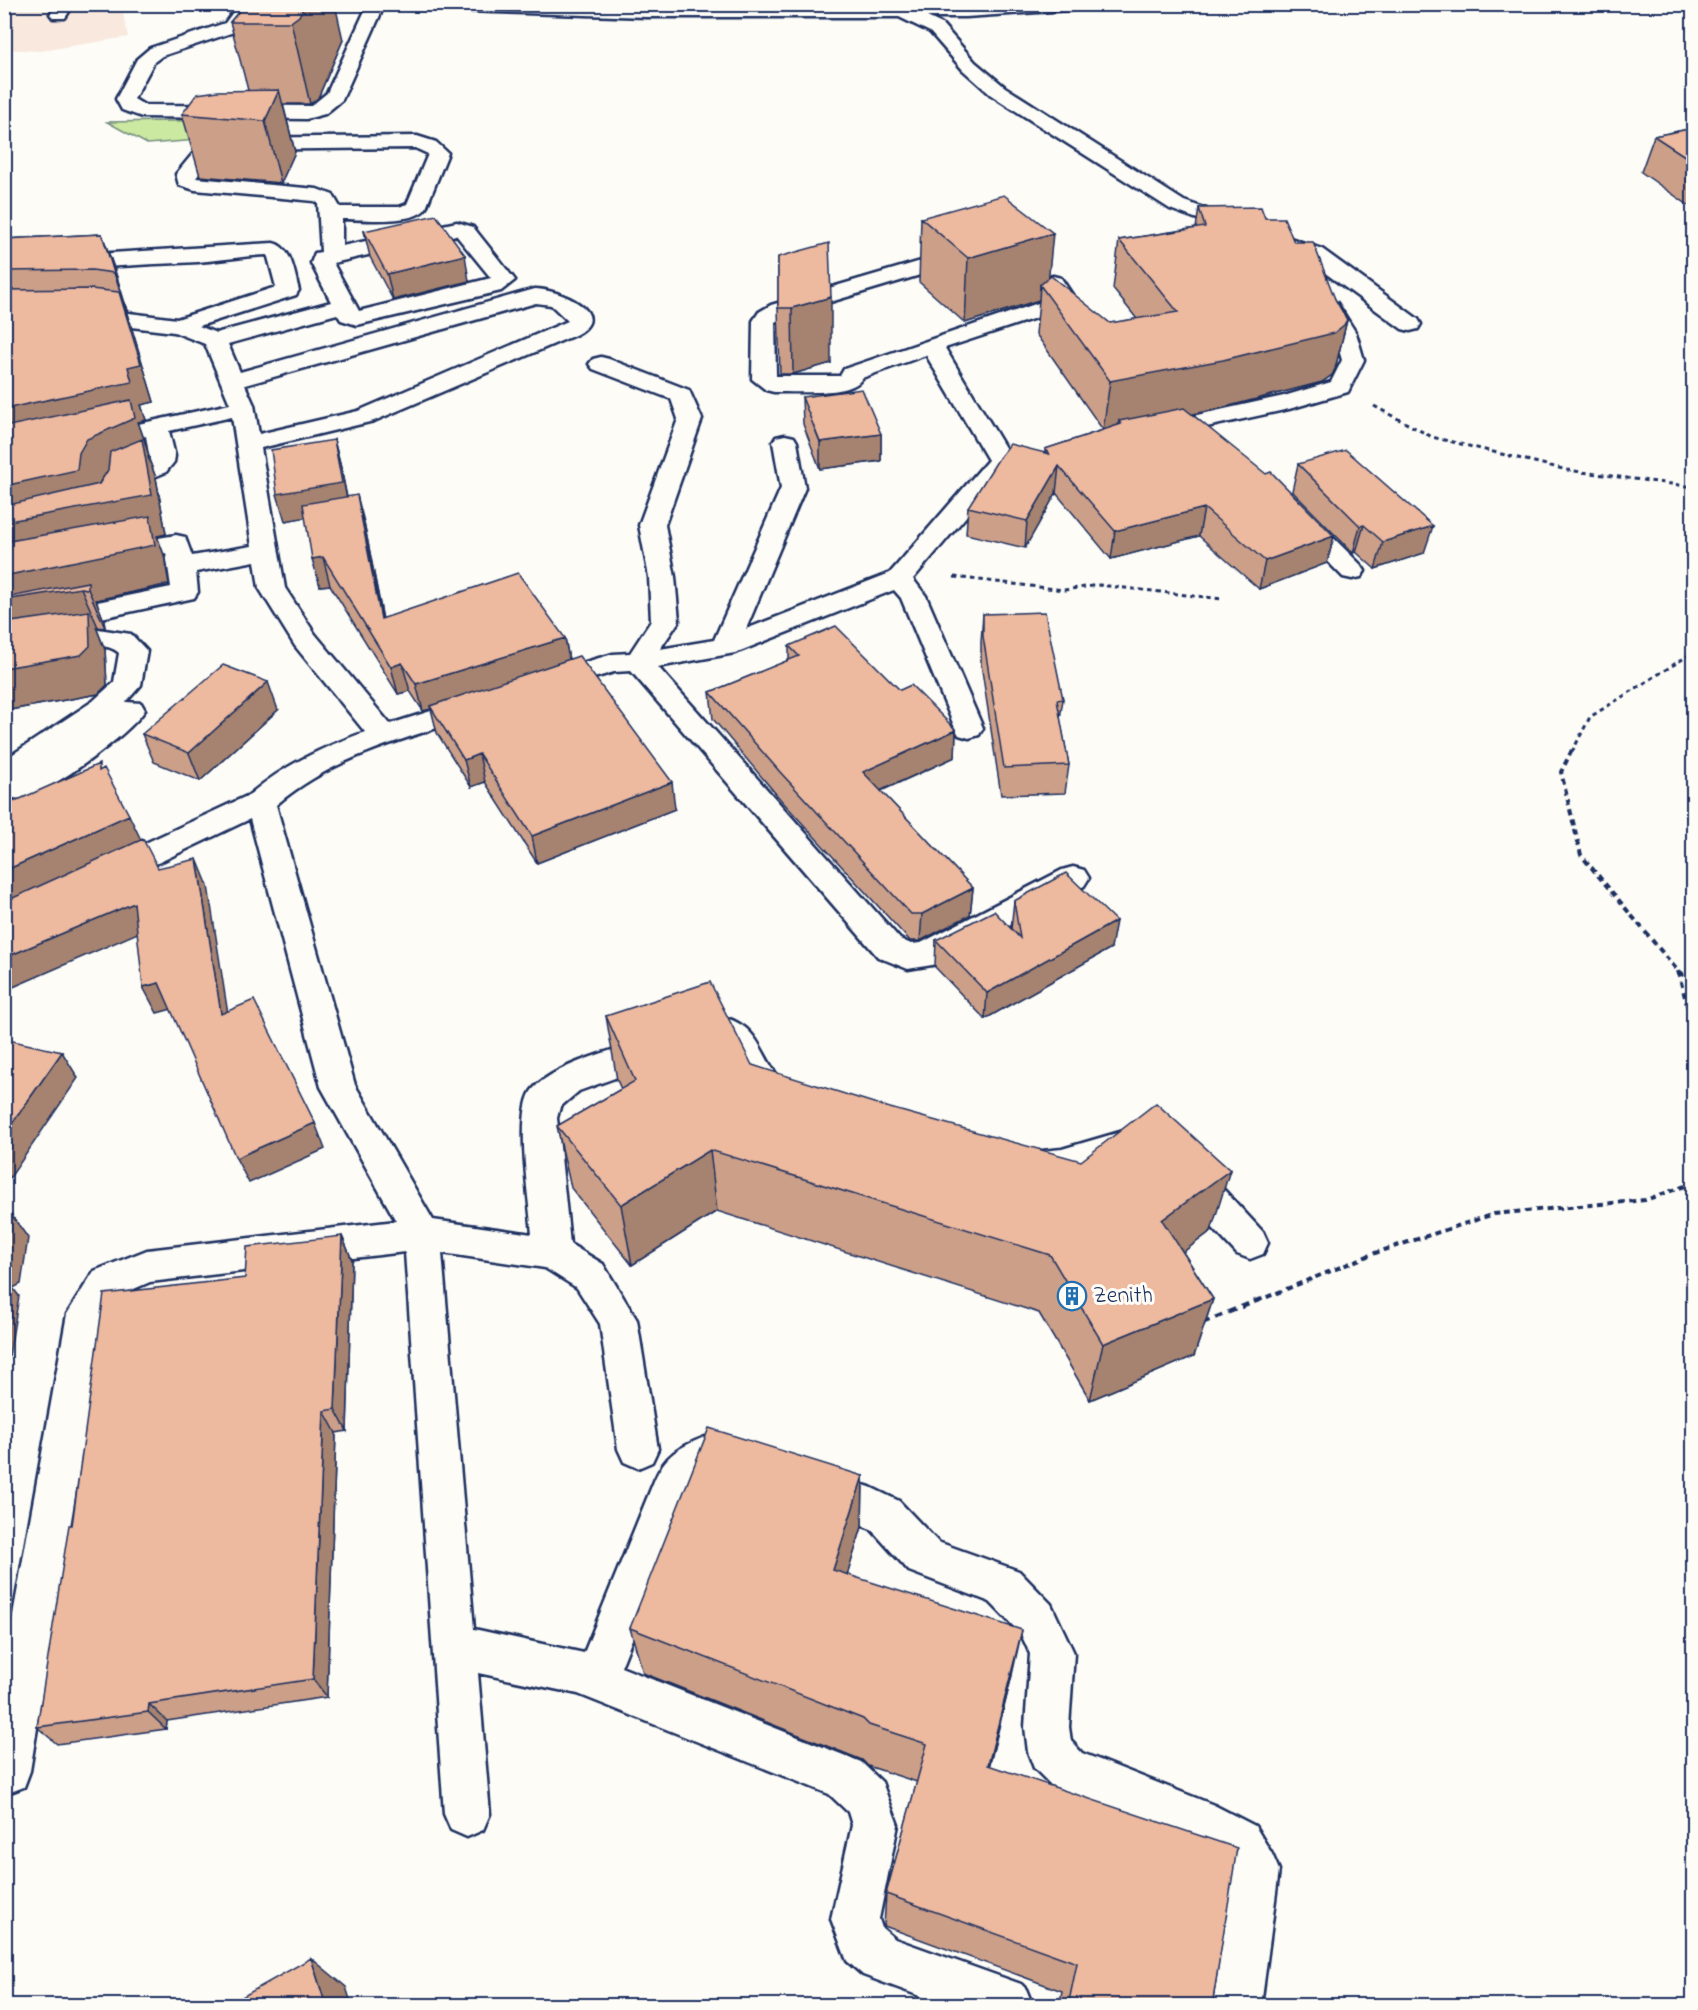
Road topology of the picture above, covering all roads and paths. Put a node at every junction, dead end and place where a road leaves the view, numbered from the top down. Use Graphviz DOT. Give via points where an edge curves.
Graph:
graph roads {
  1 [pos="248,4"];
  2 [pos="377,4"];
  3 [pos="407,4"];
  4 [pos="1084,4"];
  5 [pos="647,8"];
  6 [pos="966,8"];
  7 [pos="898,10"];
  8 [pos="330,213"];
  9 [pos="981,249"];
  10 [pos="332,255"];
  11 [pos="4,270"];
  12 [pos="1038,271"];
  13 [pos="344,306"];
  14 [pos="1329,308"];
  15 [pos="4,318"];
  16 [pos="1410,324"];
  17 [pos="178,326"];
  18 [pos="215,340"];
  19 [pos="932,345"];
  20 [pos="601,364"];
  21 [pos="232,381"];
  22 [pos="1340,387"];
  23 [pos="242,408"];
  24 [pos="156,427"];
  25 [pos="1137,434"];
  26 [pos="785,442"];
  27 [pos="249,444"];
  28 [pos="74,445"];
  29 [pos="1694,487"];
  30 [pos="1278,496"];
  31 [pos="109,510"];
  32 [pos="266,551"];
  33 [pos="86,558"];
  34 [pos="182,566"];
  35 [pos="1352,571"];
  36 [pos="903,575"];
  37 [pos="1221,599"];
  38 [pos="4,630"];
  39 [pos="725,647"];
  40 [pos="1694,652"];
  41 [pos="4,653"];
  42 [pos="638,662"];
  43 [pos="131,710"];
  44 [pos="969,728"];
  45 [pos="384,736"];
  46 [pos="4,774"];
  47 [pos="4,797"];
  48 [pos="260,802"];
  49 [pos="1073,878"];
  50 [pos="90,882"];
  51 [pos="1677,970"];
  52 [pos="1694,984"];
  53 [pos="1694,1031"];
  54 [pos="804,1116"];
  55 [pos="1002,1164"];
  56 [pos="1694,1183"];
  57 [pos="422,1234"];
  58 [pos="1250,1243"];
  59 [pos="552,1254"];
  60 [pos="1194,1326"];
  61 [pos="638,1449"];
  62 [pos="455,1647"];
  63 [pos="595,1679"];
  64 [pos="8,1772"];
  65 [pos="467,1814"];
  66 [pos="1009,2006"];
  67 [pos="1237,2006"];
  1 -- 2 [label="street" via="229,33 156,52 146,59 125,99 129,106 142,111 318,110 335,96"];
  3 -- 5 [label="street"];
  4 -- 6 [label="street"];
  5 -- 7 [label="street"];
  6 -- 7 [label="street"];
  7 -- 16 [label="street" via="936,28 969,66 998,91 1177,205 1314,254"];
  8 -- 8 [label="street" via="326,199 317,195 195,184 186,181 186,174 207,149 235,144 417,142 438,153 416,208 401,213"];
  8 -- 10 [label="street"];
  9 -- 19 [label="street" via="779,310 767,317 764,379 774,385 844,383 852,374"];
  10 -- 13 [label="street" via="323,258 322,263"];
  10 -- 13 [label="street" via="457,228 466,231 504,280 368,317 349,315"];
  11 -- 17 [label="street" via="102,259 262,249 273,249 279,257 288,290"];
  12 -- 19 [label="street" via="1056,285 1062,296 1058,303"];
  13 -- 18 [label="street"];
  14 -- 22 [label="street" via="1345,333 1353,360"];
  15 -- 17 [label="street" via="105,317"];
  17 -- 18 [label="street"];
  18 -- 21 [label="street"];
  19 -- 36 [label="street" via="1012,458"];
  20 -- 42 [label="street" via="681,394 690,419 652,525 665,621"];
  21 -- 23 [label="street"];
  21 -- 27 [label="street" via="535,296 550,295 561,300 579,317 579,324 567,330 366,416"];
  22 -- 25 [label="street" via="1213,430"];
  22 -- 29 [label="path" via="1432,437 1567,470"];
  23 -- 24 [label="street"];
  23 -- 27 [label="street"];
  24 -- 28 [label="street"];
  24 -- 31 [label="street" via="162,464 113,484 109,490"];
  26 -- 39 [label="street" via="793,488"];
  27 -- 32 [label="street"];
  30 -- 35 [label="street"];
  32 -- 34 [label="street"];
  32 -- 45 [label="street" via="272,588 305,640"];
  33 -- 34 [label="street" via="173,543 178,546"];
  34 -- 38 [label="street" via="186,590 179,595"];
  36 -- 37 [label="path" via="1064,590 1099,585"];
  36 -- 39 [label="street"];
  36 -- 44 [label="street"];
  39 -- 42 [label="street"];
  40 -- 51 [label="path" via="1590,717 1561,772 1581,855"];
  41 -- 46 [label="street" via="98,638 121,640 133,651 127,685 103,708"];
  42 -- 45 [label="street" via="613,663"];
  42 -- 49 [label="street" via="889,948 908,957 927,955"];
  43 -- 47 [label="street" via="88,749"];
  45 -- 48 [label="street" via="303,769"];
  48 -- 50 [label="street"];
  48 -- 57 [label="street" via="338,1087"];
  51 -- 52 [label="path"];
  51 -- 53 [label="path"];
  54 -- 59 [label="street" via="766,1088 739,1040 724,1029 567,1081 544,1100 540,1118"];
  55 -- 58 [label="street" via="1036,1168 1062,1164 1143,1140 1166,1152"];
  56 -- 60 [label="path" via="1645,1200 1494,1214 1375,1253"];
  57 -- 59 [label="street"];
  57 -- 62 [label="street"];
  57 -- 64 [label="street" via="147,1266 107,1283 86,1314"];
  59 -- 61 [label="street" via="590,1276 618,1320"];
  62 -- 63 [label="street" via="578,1672"];
  62 -- 65 [label="street"];
  63 -- 66 [label="street" via="844,1778 866,1798 875,1825 855,1919 864,1944 880,1958"];
  63 -- 67 [label="street" via="674,1481 684,1468 705,1456 870,1507 885,1515 924,1557 1004,1586 1036,1619 1052,1653 1047,1727 1050,1752 1067,1769 1198,1821 1239,1842 1257,1870"];
}
